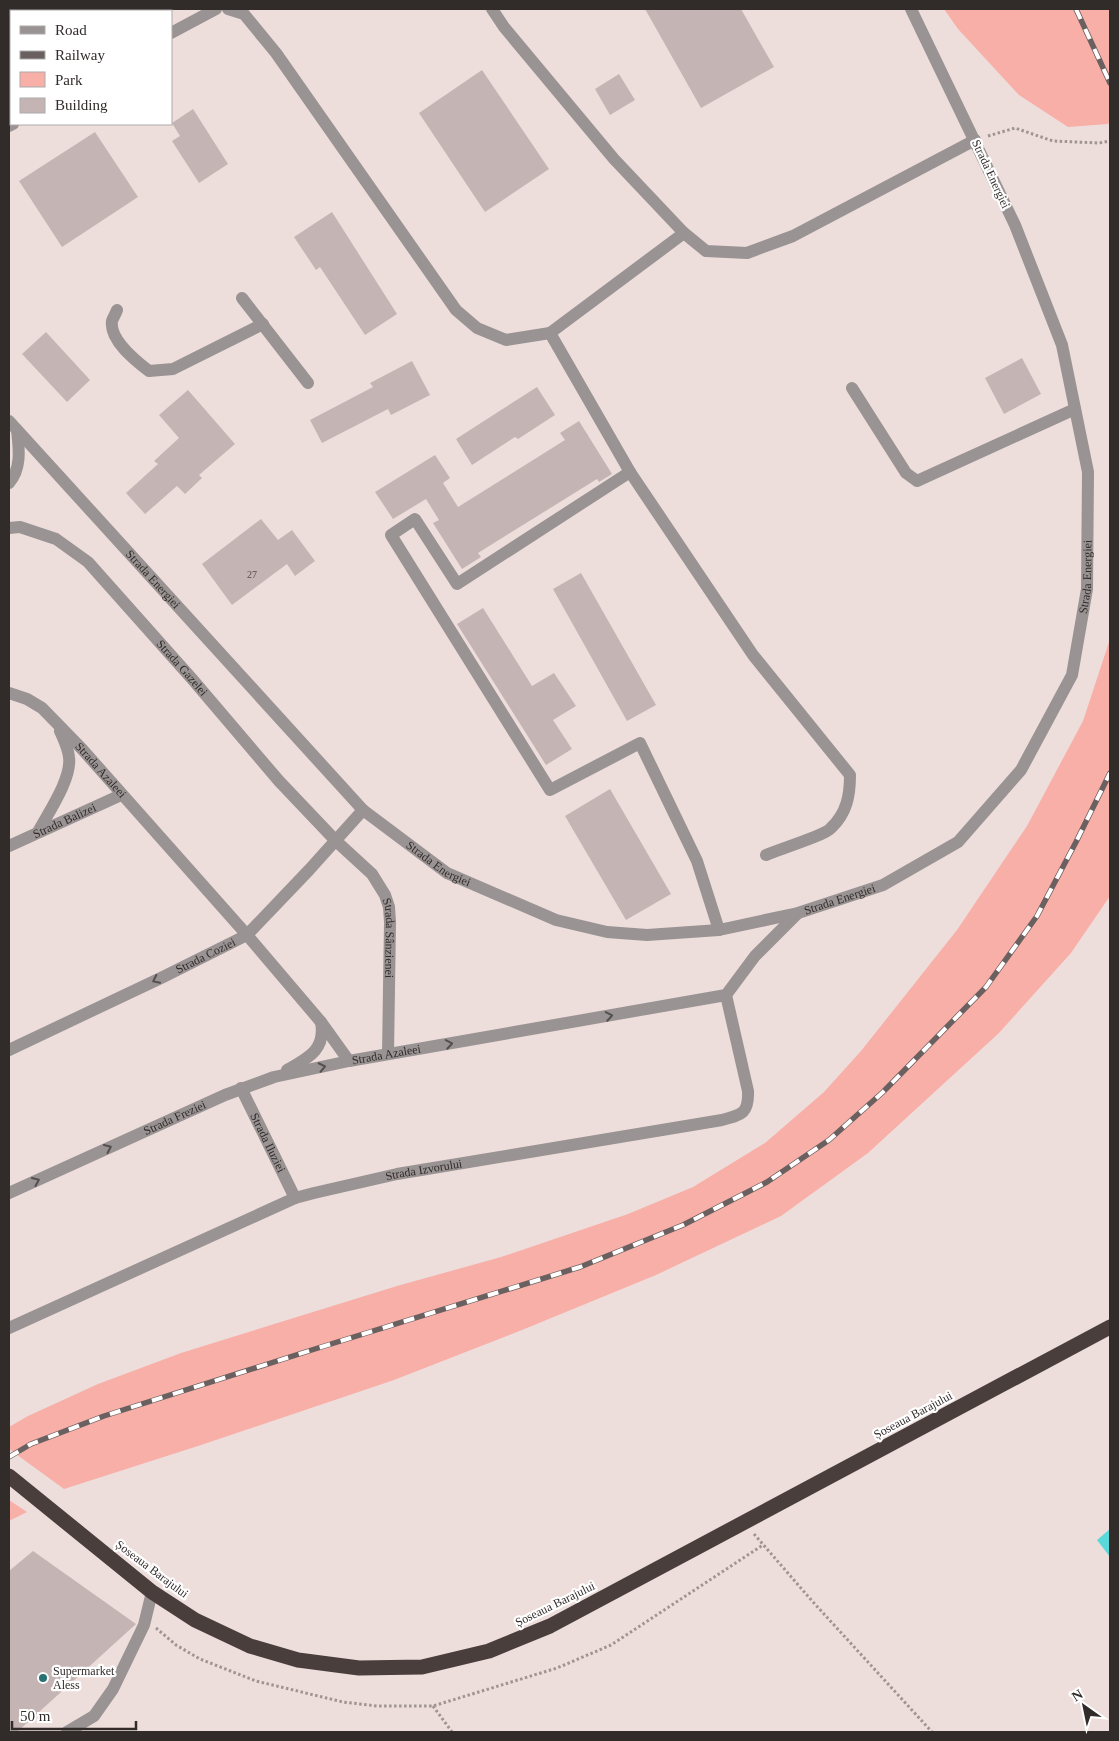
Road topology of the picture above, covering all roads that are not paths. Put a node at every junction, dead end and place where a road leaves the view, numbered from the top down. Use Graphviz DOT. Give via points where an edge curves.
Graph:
graph roads {
  1 [pos="216,9"];
  2 [pos="228,9"];
  3 [pos="492,9"];
  4 [pos="911,9"];
  5 [pos="172,32"];
  6 [pos="975,140"];
  7 [pos="684,232"];
  8 [pos="242,298"];
  9 [pos="118,310"];
  10 [pos="263,324"];
  11 [pos="550,333"];
  12 [pos="308,383"];
  13 [pos="852,388"];
  14 [pos="1075,409"];
  15 [pos="13,425"];
  16 [pos="630,472"];
  17 [pos="9,482"];
  18 [pos="9,528"];
  19 [pos="9,693"];
  20 [pos="56,725"];
  21 [pos="121,794"];
  22 [pos="363,810"];
  23 [pos="38,832"];
  24 [pos="336,841"];
  25 [pos="9,846"];
  26 [pos="766,854"];
  27 [pos="798,913"];
  28 [pos="719,930"];
  29 [pos="247,935"];
  30 [pos="726,995"];
  31 [pos="321,1022"];
  32 [pos="9,1050"];
  33 [pos="388,1054"];
  34 [pos="349,1061"];
  35 [pos="274,1077"];
  36 [pos="241,1088"];
  37 [pos="9,1193"];
  38 [pos="295,1198"];
  39 [pos="1110,1327"];
  40 [pos="9,1328"];
  41 [pos="9,1476"];
  42 [pos="152,1592"];
  43 [pos="67,1732"];
  1 -- 5 [label="street"];
  2 -- 11 [label="street" via="244,14 276,53 456,310 478,328 506,340"];
  3 -- 7 [label="street" via="614,159"];
  4 -- 6 [label="street, Strada Energiei"];
  6 -- 7 [label="street" via="793,236 747,253 706,251"];
  6 -- 14 [label="street, Strada Energiei" via="1016,225 1062,345"];
  7 -- 11 [label="street"];
  8 -- 10 [label="street"];
  9 -- 10 [label="street" via="112,321 114,335 128,354 149,371 173,369"];
  10 -- 12 [label="street"];
  11 -- 16 [label="street"];
  13 -- 14 [label="street" via="906,473 917,481"];
  14 -- 27 [label="street, Strada Energiei" via="1088,472 1087,589 1072,675 1021,770 958,842 883,886"];
  15 -- 17 [label="street" via="20,458"];
  15 -- 22 [label="street, Strada Energiei"];
  16 -- 26 [label="street" via="753,655 850,774 846,808 830,830"];
  16 -- 28 [label="street" via="457,584 415,519 391,535 550,790 640,743 696,861"];
  18 -- 24 [label="street, Strada Gazelei" via="20,528 56,539 88,562 278,781"];
  19 -- 20 [label="street, Strada Azaleei" via="42,708"];
  20 -- 21 [label="street, Strada Azaleei"];
  20 -- 23 [label="street, Strada Azaleei" via="70,759 63,787"];
  21 -- 23 [label="street, Strada Balizei"];
  21 -- 29 [label="street, Strada Azaleei"];
  22 -- 24 [label="street, Strada Coziei"];
  22 -- 28 [label="street, Strada Energiei" via="447,873 556,920 607,932 647,935"];
  23 -- 25 [label="street, Strada Balizei"];
  24 -- 29 [label="street, Strada Coziei"];
  24 -- 33 [label="street, Strada Sânzienei" via="372,874 389,907"];
  27 -- 28 [label="street, Strada Energiei"];
  27 -- 30 [label="street" via="755,956"];
  29 -- 31 [label="street, Strada Azaleei"];
  29 -- 32 [label="street, Strada Coziei, one-way"];
  33 -- 30 [label="street, Strada Azaleei, one-way"];
  30 -- 38 [label="street, Strada Izvorului" via="748,1091 748,1104 743,1112 712,1121 397,1174"];
  31 -- 34 [label="street, Strada Azaleei"];
  31 -- 35 [label="street" via="323,1031 319,1046 302,1062"];
  33 -- 34 [label="street, Strada Azaleei"];
  35 -- 34 [label="street, Strada Freziei, one-way"];
  35 -- 36 [label="street, Strada Freziei"];
  37 -- 36 [label="street, Strada Freziei, one-way"];
  36 -- 38 [label="street, Strada Iluziei"];
  38 -- 40 [label="street, Strada Izvorului"];
  39 -- 42 [label="highway, Șoseaua Barajului" via="550,1626 489,1651 422,1668 359,1668 298,1660 250,1646 195,1620"];
  41 -- 42 [label="highway, Șoseaua Barajului"];
  42 -- 43 [label="street" via="144,1624 113,1690 94,1716"];
}
